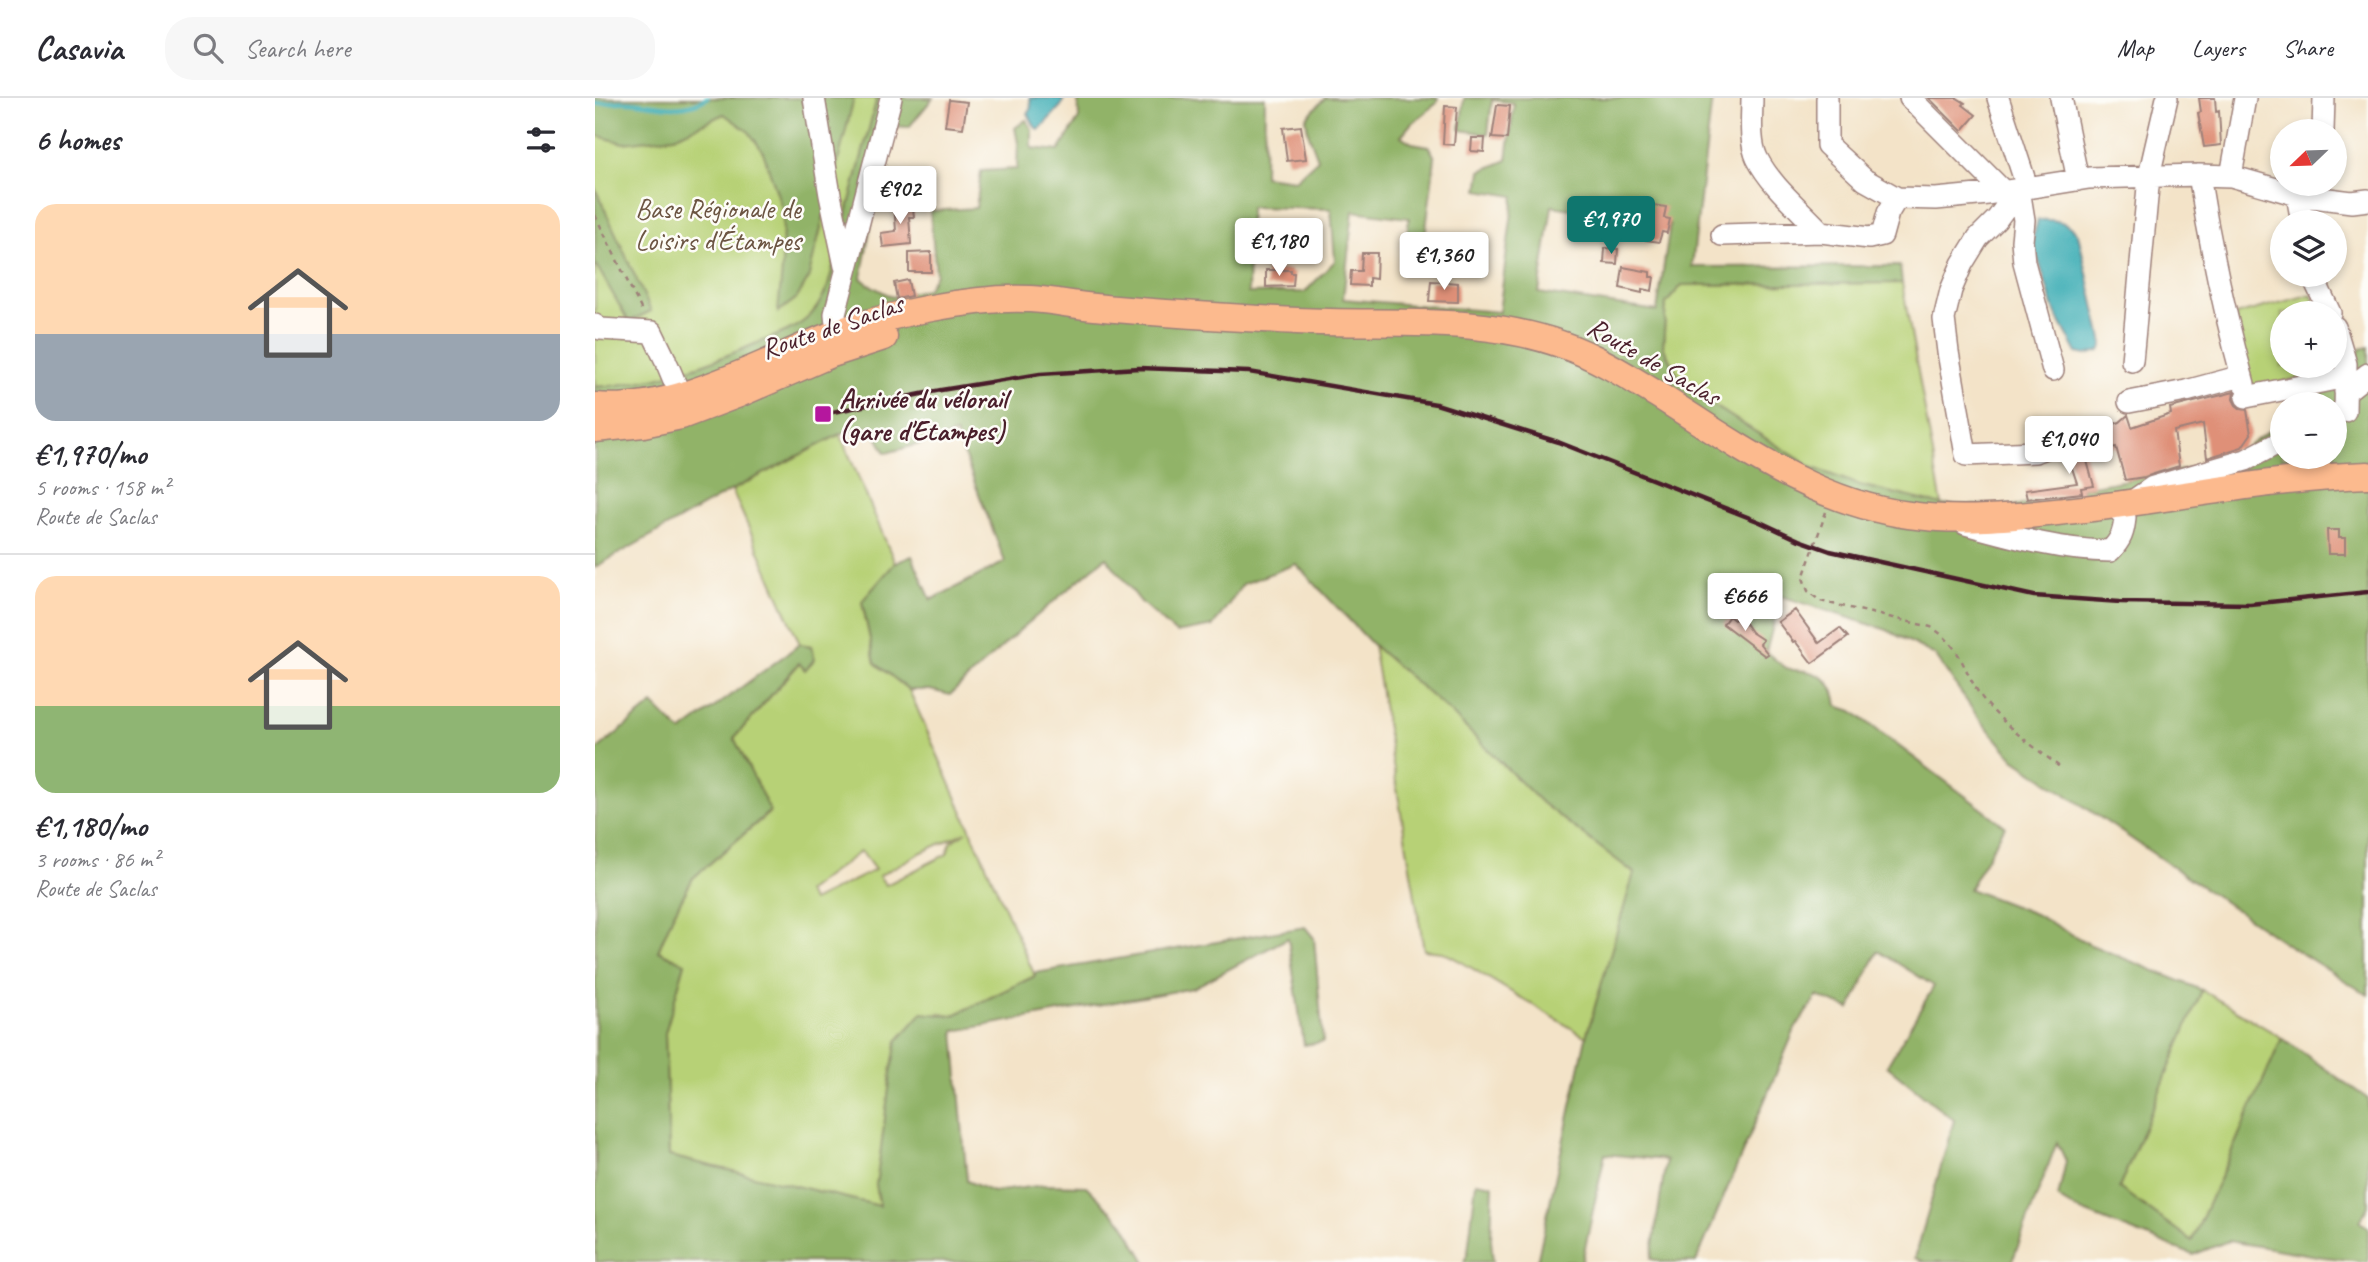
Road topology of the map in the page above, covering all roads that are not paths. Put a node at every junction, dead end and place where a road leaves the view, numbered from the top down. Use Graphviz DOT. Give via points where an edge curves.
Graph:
graph roads {
  1 [pos="814,98"];
  2 [pos="891,98"];
  3 [pos="1752,98"];
  4 [pos="1827,98"];
  5 [pos="1910,98"];
  6 [pos="1998,98"];
  7 [pos="2061,98"];
  8 [pos="2245,98"];
  9 [pos="2324,98"];
  10 [pos="2163,101"];
  11 [pos="2323,119"];
  12 [pos="2199,175"];
  13 [pos="2149,176"];
  14 [pos="2231,176"];
  15 [pos="2078,180"];
  16 [pos="2270,184"];
  17 [pos="2016,189"];
  18 [pos="2326,196"];
  19 [pos="1897,198"];
  20 [pos="2368,200"];
  21 [pos="1821,232"];
  22 [pos="1722,235"];
  23 [pos="846,272"];
  24 [pos="595,325"];
  25 [pos="833,344"];
  26 [pos="2132,361"];
  27 [pos="2053,370"];
  28 [pos="2368,374"];
  29 [pos="2244,386"];
  30 [pos="2338,392"];
  31 [pos="680,395"];
  32 [pos="2347,395"];
  33 [pos="2129,402"];
  34 [pos="603,409"];
  35 [pos="595,429"];
  36 [pos="2051,446"];
  37 [pos="2270,447"];
  38 [pos="2368,475"];
  39 [pos="2124,508"];
  40 [pos="1947,519"];
  1 -- 23 [label="street"];
  2 -- 23 [label="street"];
  3 -- 21 [label="street" via="1757,158"];
  4 -- 19 [label="street" via="1827,145 1865,180"];
  5 -- 17 [label="street"];
  6 -- 17 [label="street"];
  7 -- 15 [label="street"];
  8 -- 14 [label="street"];
  9 -- 11 [label="street"];
  10 -- 13 [label="street"];
  12 -- 13 [label="street"];
  12 -- 14 [label="street"];
  12 -- 29 [label="street" via="2225,316"];
  13 -- 15 [label="street"];
  13 -- 26 [label="street"];
  14 -- 16 [label="street"];
  15 -- 17 [label="street"];
  17 -- 19 [label="street" via="1936,199"];
  17 -- 27 [label="street" via="2024,220 2024,262"];
  17 -- 36 [label="street" via="1997,219 1977,238 1951,290 1944,319 1948,352 1966,455 2035,452"];
  18 -- 20 [label="street" via="2352,202"];
  19 -- 21 [label="street" via="1882,235 1869,238"];
  21 -- 22 [label="street"];
  23 -- 25 [label="street"];
  24 -- 31 [label="street" via="652,332"];
  25 -- 31 [label="main road, Route de Saclas"];
  25 -- 35 [label="main road, Route de Saclas" via="739,394 681,416"];
  25 -- 40 [label="main road, Route de Saclas" via="889,318 988,300 1029,298 1306,321 1446,322 1562,345 1624,374 1783,473 1863,506"];
  28 -- 32 [label="street"];
  29 -- 30 [label="street" via="2329,379"];
  29 -- 33 [label="street" via="2197,386"];
  31 -- 34 [label="main road, Route de Saclas"];
  37 -- 39 [label="street" via="2246,460 2153,488"];
  38 -- 39 [label="main road, Route de Saclas" via="2309,478"];
  39 -- 40 [label="main road, Route de Saclas"];
  39 -- 40 [label="street" via="2124,531 2111,551 2024,540"];
}
